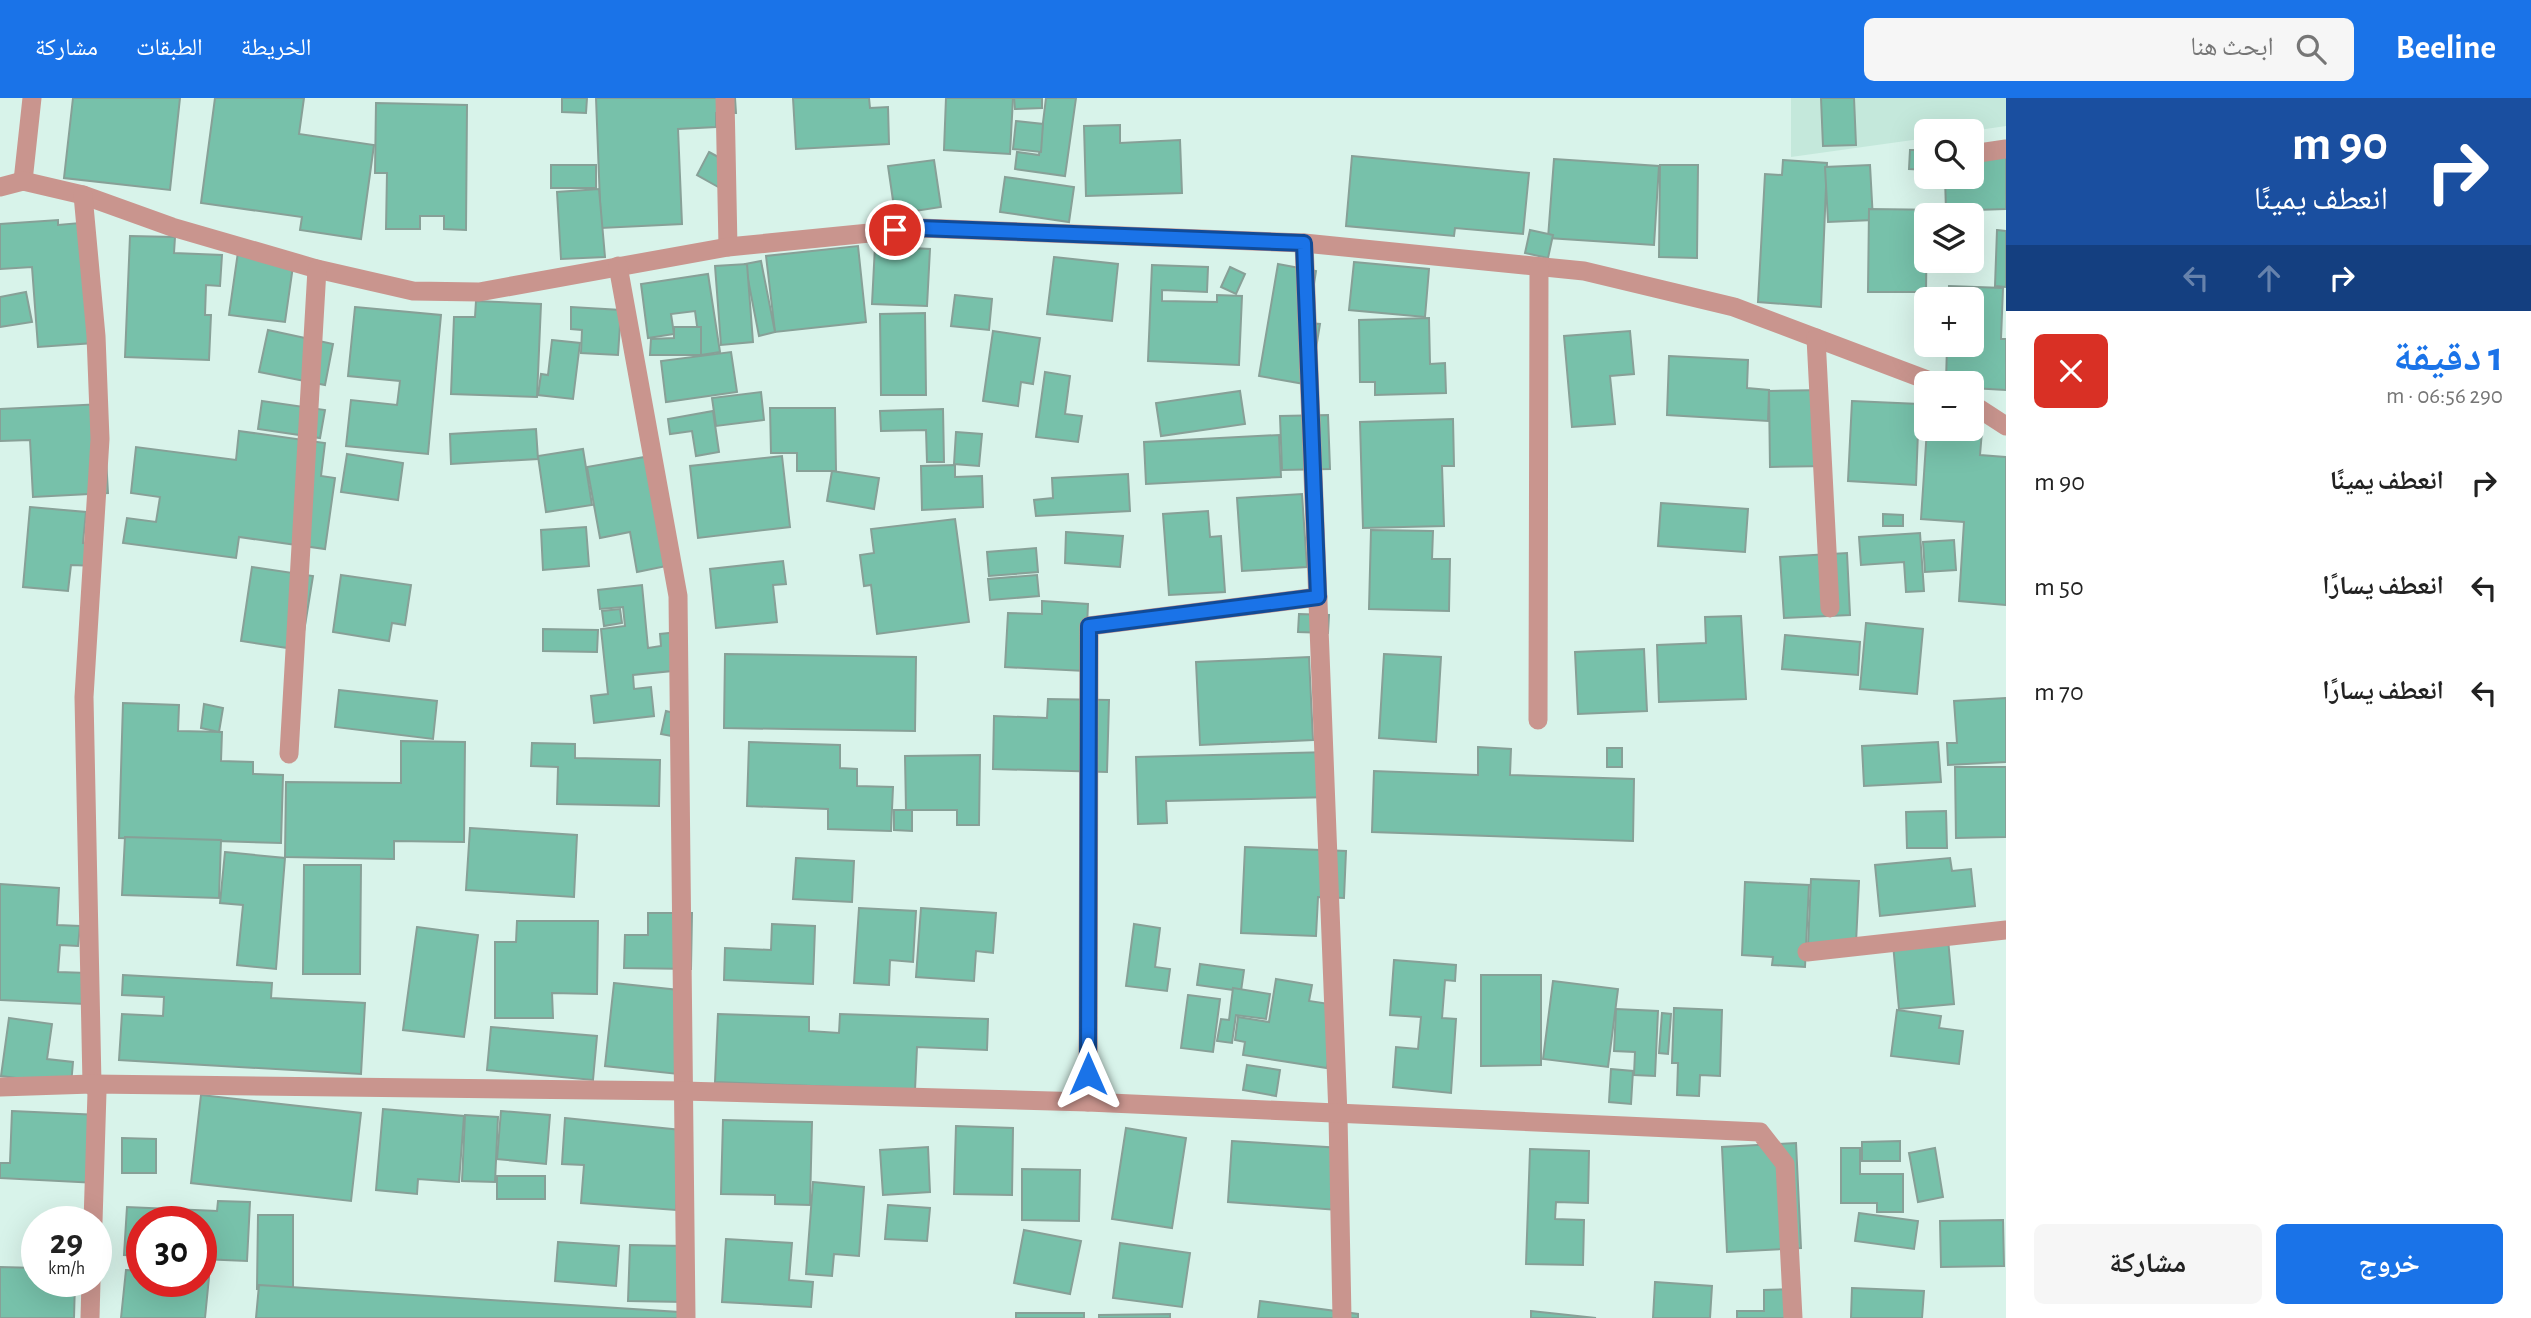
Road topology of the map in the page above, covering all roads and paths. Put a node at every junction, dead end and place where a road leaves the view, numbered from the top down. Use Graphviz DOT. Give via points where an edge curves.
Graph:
graph roads {
  1 [pos="32,98"];
  2 [pos="725,98"];
  3 [pos="2006,149"];
  4 [pos="1984,152"];
  5 [pos="23,181"];
  6 [pos="0,187"];
  7 [pos="83,195"];
  8 [pos="1304,243"];
  9 [pos="728,247"];
  10 [pos="618,265"];
  11 [pos="1539,268"];
  12 [pos="317,269"];
  13 [pos="1816,338"];
  14 [pos="1914,375"];
  15 [pos="1984,412"];
  16 [pos="2006,426"];
  17 [pos="1318,597"];
  18 [pos="1830,608"];
  19 [pos="1538,720"];
  20 [pos="289,754"];
  21 [pos="2006,930"];
  22 [pos="1807,952"];
  23 [pos="92,1084"];
  24 [pos="0,1087"];
  25 [pos="682,1091"];
  26 [pos="1088,1102"];
  27 [pos="1338,1115"];
  28 [pos="93,1206"];
  29 [pos="91,1297"];
  30 [pos="90,1318"];
  31 [pos="686,1318"];
  32 [pos="1342,1318"];
  33 [pos="1793,1318"];
  1 -- 5 [label="street"];
  2 -- 9 [label="street"];
  3 -- 4 [label="street"];
  5 -- 6 [label="street"];
  5 -- 7 [label="street"];
  7 -- 12 [label="street" via="172,227"];
  7 -- 23 [label="street" via="100,439 84,696"];
  8 -- 9 [label="street" via="920,228"];
  8 -- 11 [label="street"];
  8 -- 17 [label="street"];
  9 -- 10 [label="street"];
  10 -- 12 [label="street" via="479,292 413,291"];
  10 -- 25 [label="street" via="678,596"];
  11 -- 13 [label="street" via="1584,271 1734,307"];
  11 -- 19 [label="street"];
  12 -- 20 [label="street"];
  13 -- 14 [label="street"];
  13 -- 18 [label="street"];
  15 -- 16 [label="street"];
  17 -- 26 [label="street" via="1089,626"];
  17 -- 27 [label="street"];
  21 -- 22 [label="street"];
  23 -- 24 [label="street"];
  23 -- 25 [label="street"];
  23 -- 28 [label="street" via="97,1092"];
  25 -- 26 [label="street"];
  25 -- 31 [label="street"];
  26 -- 27 [label="street"];
  27 -- 32 [label="street"];
  27 -- 33 [label="street" via="1759,1132 1785,1164"];
  29 -- 30 [label="street"];
}
